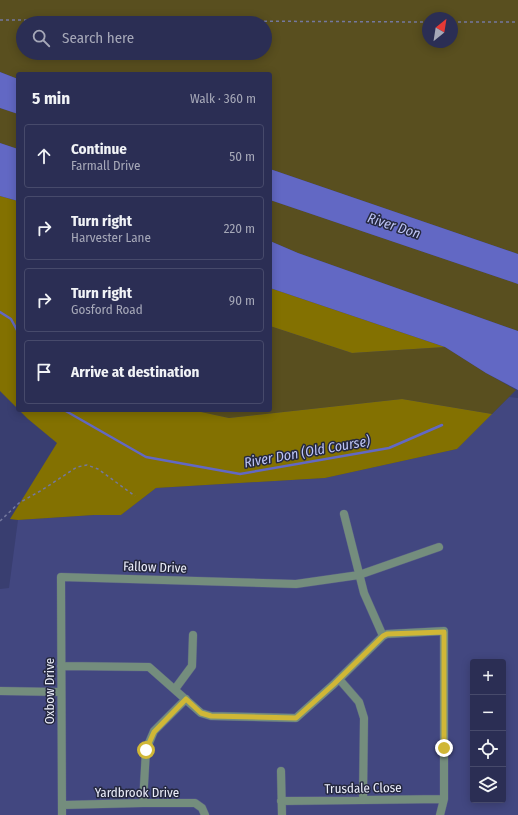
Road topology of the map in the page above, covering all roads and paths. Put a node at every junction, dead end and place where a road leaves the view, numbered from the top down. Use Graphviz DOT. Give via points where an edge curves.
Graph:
graph roads {
  1 [pos="0,20"];
  2 [pos="16,20"];
  3 [pos="272,21"];
  4 [pos="422,22"];
  5 [pos="458,22"];
  6 [pos="518,22"];
  7 [pos="135,496"];
  8 [pos="344,514"];
  9 [pos="0,521"];
  10 [pos="439,548"];
  11 [pos="359,575"];
  12 [pos="61,577"];
  13 [pos="193,635"];
  14 [pos="383,636"];
  15 [pos="61,666"];
  16 [pos="339,679"];
  17 [pos="174,689"];
  18 [pos="0,691"];
  19 [pos="61,692"];
  20 [pos="186,699"];
  21 [pos="281,772"];
  22 [pos="444,799"];
  23 [pos="363,800"];
  24 [pos="281,801"];
  25 [pos="143,803"];
  26 [pos="63,805"];
  27 [pos="62,815"];
  28 [pos="205,815"];
  29 [pos="282,815"];
  30 [pos="440,815"];
  1 -- 2 [label="path"];
  3 -- 4 [label="path"];
  5 -- 6 [label="path"];
  7 -- 9 [label="path" via="98,469 87,465 77,467 18,503"];
  8 -- 11 [label="street"];
  10 -- 11 [label="street, Fallow Drive"];
  11 -- 12 [label="street, Fallow Drive" via="296,584"];
  11 -- 14 [label="street"];
  12 -- 15 [label="street, Oxbow Drive"];
  13 -- 17 [label="street" via="192,666"];
  14 -- 16 [label="street"];
  14 -- 22 [label="street" via="444,632"];
  15 -- 17 [label="street" via="149,668"];
  15 -- 19 [label="street, Oxbow Drive"];
  16 -- 20 [label="street" via="296,718 211,716 201,713"];
  16 -- 23 [label="street" via="359,702 364,718"];
  17 -- 20 [label="street"];
  18 -- 19 [label="street"];
  19 -- 26 [label="street, Oxbow Drive"];
  20 -- 25 [label="street" via="154,732 146,750"];
  21 -- 24 [label="street"];
  22 -- 23 [label="street, Trusdale Close"];
  22 -- 30 [label="street"];
  23 -- 24 [label="street, Trusdale Close"];
  24 -- 29 [label="street"];
  25 -- 26 [label="street, Yardbrook Drive"];
  25 -- 28 [label="street, Yardbrook Drive" via="195,803 202,808"];
  26 -- 27 [label="street, Oxbow Drive"];
}
